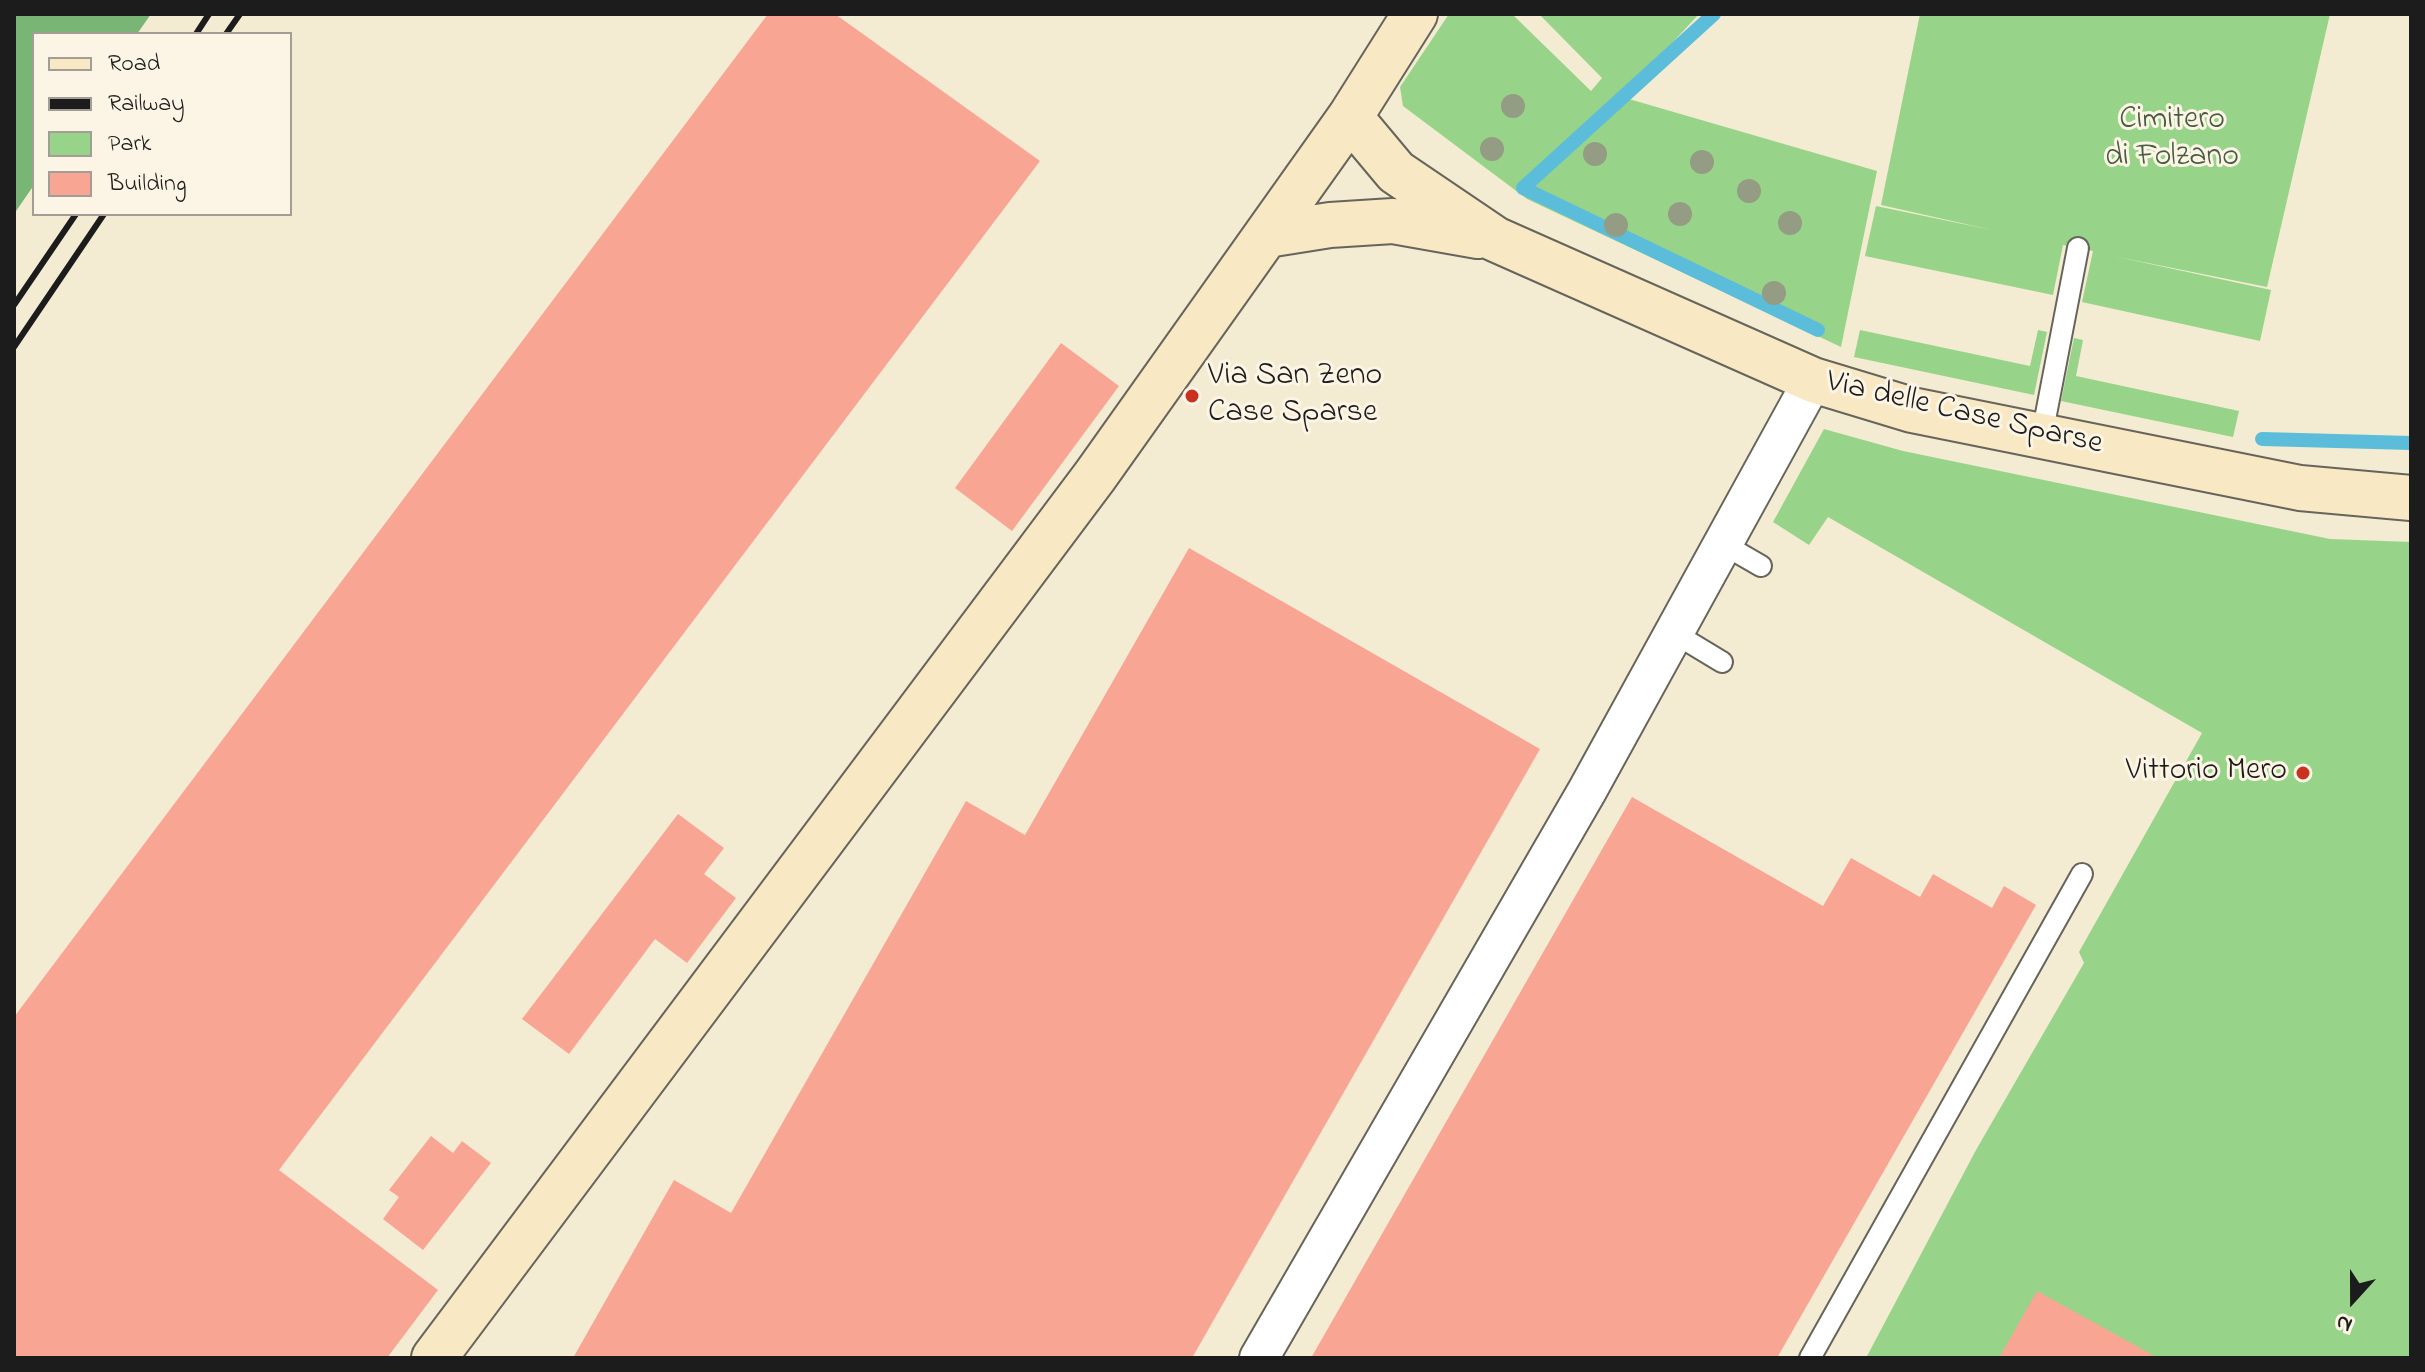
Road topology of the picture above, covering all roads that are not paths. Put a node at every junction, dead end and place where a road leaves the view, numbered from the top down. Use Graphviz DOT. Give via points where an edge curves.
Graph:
graph roads {
  1 [pos="1415,14"];
  2 [pos="1350,117"];
  3 [pos="1267,235"];
  4 [pos="1495,239"];
  5 [pos="2078,248"];
  6 [pos="1813,380"];
  7 [pos="2042,435"];
  8 [pos="2411,498"];
  9 [pos="1723,544"];
  10 [pos="1761,566"];
  11 [pos="1674,633"];
  12 [pos="1722,662"];
  13 [pos="2082,874"];
  14 [pos="434,1358"];
  15 [pos="1259,1358"];
  16 [pos="1810,1358"];
  1 -- 2 [label="street"];
  2 -- 3 [label="street"];
  2 -- 4 [label="street, Via delle Case Sparse" via="1396,172"];
  3 -- 4 [label="street, Via delle Case Sparse" via="1393,221"];
  3 -- 14 [label="street" via="1095,476"];
  4 -- 6 [label="street, Via delle Case Sparse"];
  5 -- 7 [label="lane"];
  6 -- 7 [label="street, Via delle Case Sparse" via="1912,410"];
  6 -- 9 [label="street"];
  7 -- 8 [label="street, Via delle Case Sparse" via="2300,488"];
  9 -- 10 [label="lane"];
  9 -- 11 [label="street"];
  11 -- 12 [label="lane"];
  11 -- 15 [label="street"];
  13 -- 16 [label="lane"];
}
